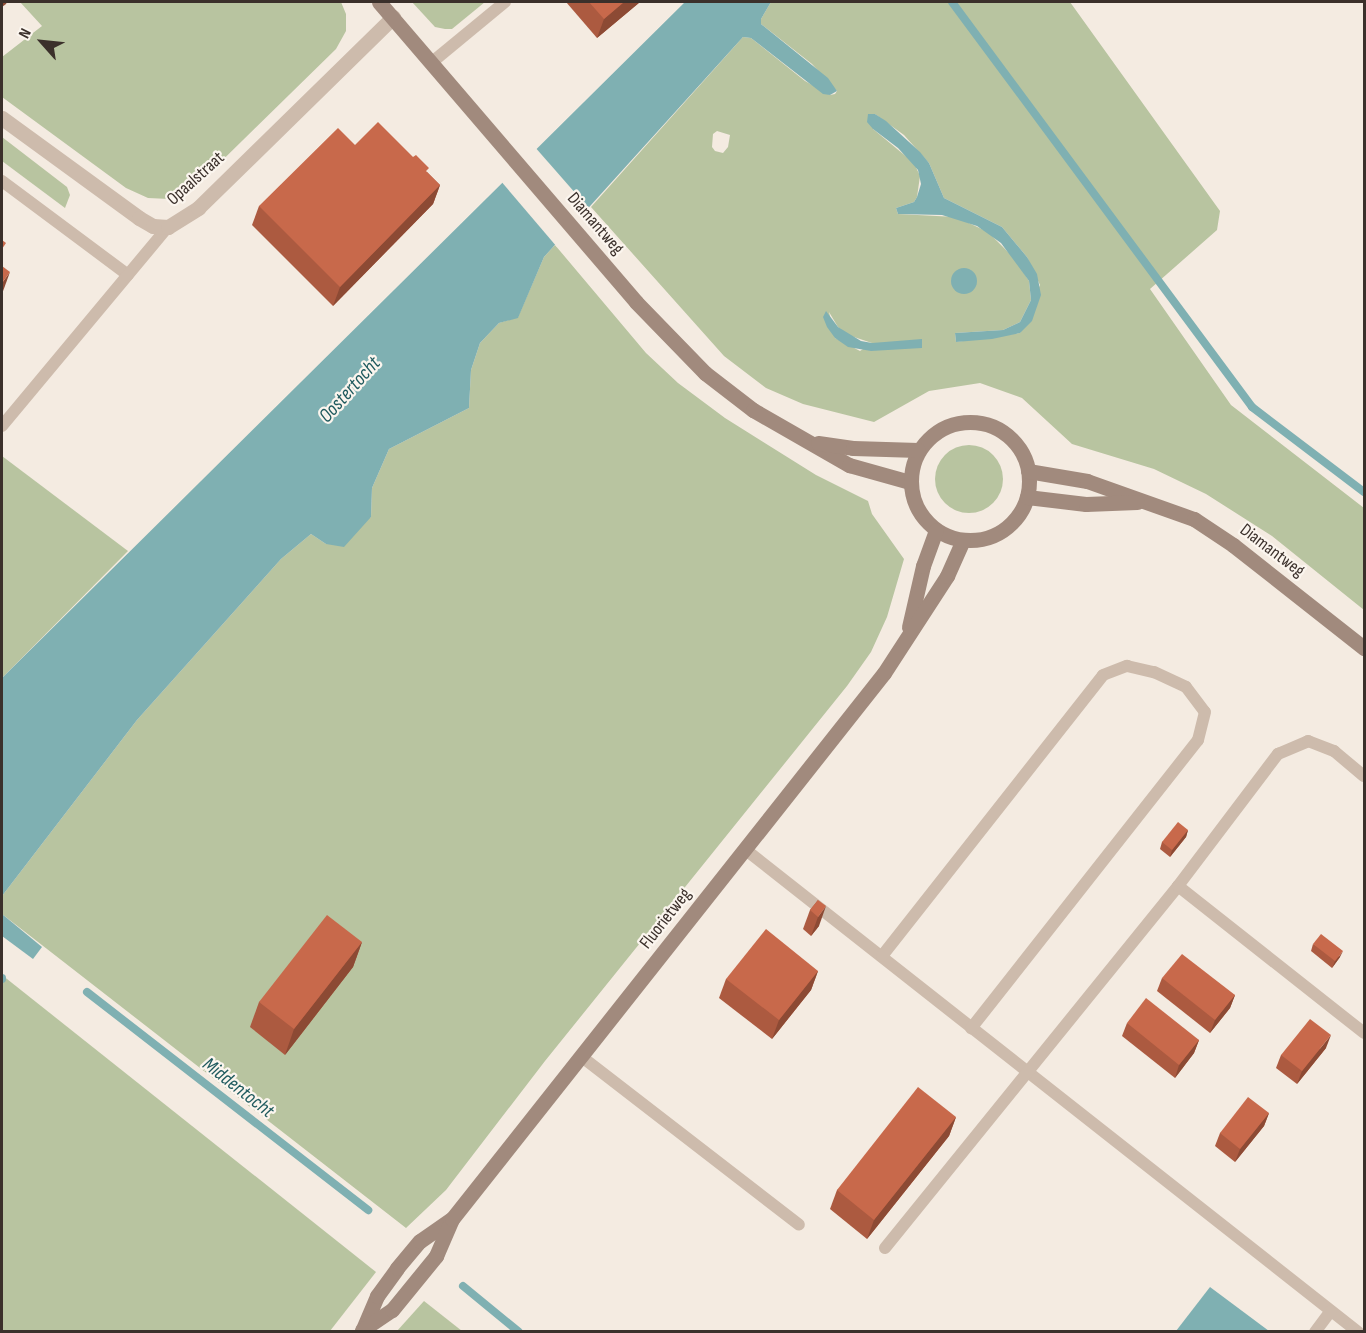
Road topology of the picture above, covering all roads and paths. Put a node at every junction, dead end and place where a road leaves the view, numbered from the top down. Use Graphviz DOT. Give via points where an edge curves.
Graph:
graph roads {
  1 [pos="379,2"];
  2 [pos="505,2"];
  3 [pos="393,17"];
  4 [pos="431,63"];
  5 [pos="2,118"];
  6 [pos="2,181"];
  7 [pos="168,227"];
  8 [pos="128,275"];
  9 [pos="2,426"];
  10 [pos="809,442"];
  11 [pos="918,450"];
  12 [pos="1028,471"];
  13 [pos="910,482"];
  14 [pos="1027,497"];
  15 [pos="1145,502"];
  16 [pos="936,530"];
  17 [pos="963,540"];
  18 [pos="906,638"];
  19 [pos="1365,648"];
  20 [pos="1365,776"];
  21 [pos="746,850"];
  22 [pos="1178,886"];
  23 [pos="882,956"];
  24 [pos="971,1028"];
  25 [pos="1365,1034"];
  26 [pos="582,1057"];
  27 [pos="1026,1073"];
  28 [pos="452,1219"];
  29 [pos="799,1225"];
  30 [pos="885,1248"];
  31 [pos="1331,1311"];
  32 [pos="362,1331"];
  33 [pos="1315,1332"];
  34 [pos="1358,1332"];
  1 -- 3 [label="street, Diamantweg"];
  2 -- 4 [label="lane"];
  3 -- 4 [label="street, Diamantweg"];
  3 -- 7 [label="street, Opaalstraat" via="198,208"];
  4 -- 10 [label="street, Diamantweg" via="661,330 705,373 753,410"];
  5 -- 7 [label="street, Opaalstraat" via="138,218 153,226"];
  6 -- 8 [label="lane"];
  7 -- 8 [label="lane"];
  8 -- 9 [label="lane"];
  10 -- 11 [label="street, Diamantweg"];
  10 -- 13 [label="street, Diamantweg" via="849,465"];
  11 -- 12 [label="street" via="945,426 981,422 1012,439 1023,454"];
  11 -- 13 [label="street"];
  12 -- 14 [label="street"];
  12 -- 15 [label="street, Diamantweg" via="1087,480"];
  13 -- 16 [label="street" via="920,514"];
  14 -- 15 [label="street, Diamantweg" via="1086,504"];
  14 -- 17 [label="street" via="1003,530 977,540"];
  15 -- 19 [label="street, Diamantweg" via="1207,527"];
  16 -- 17 [label="street"];
  16 -- 18 [label="street, Fluorietweg"];
  17 -- 18 [label="street, Fluorietweg" via="947,576"];
  18 -- 21 [label="street, Fluorietweg" via="871,690"];
  20 -- 22 [label="lane" via="1334,751 1308,741 1278,754"];
  21 -- 23 [label="lane"];
  21 -- 26 [label="street, Fluorietweg"];
  22 -- 25 [label="lane"];
  22 -- 27 [label="lane"];
  23 -- 24 [label="lane"];
  23 -- 24 [label="lane" via="1103,675 1127,666 1154,672 1186,687 1205,712 1198,740"];
  24 -- 27 [label="lane"];
  26 -- 28 [label="street, Fluorietweg"];
  26 -- 29 [label="lane"];
  27 -- 30 [label="lane"];
  27 -- 31 [label="lane"];
  28 -- 32 [label="street, Fluorietweg" via="436,1256 392,1310"];
  28 -- 32 [label="street, Fluorietweg" via="420,1241 397,1268 377,1296"];
  31 -- 33 [label="lane"];
  31 -- 34 [label="lane"];
}
